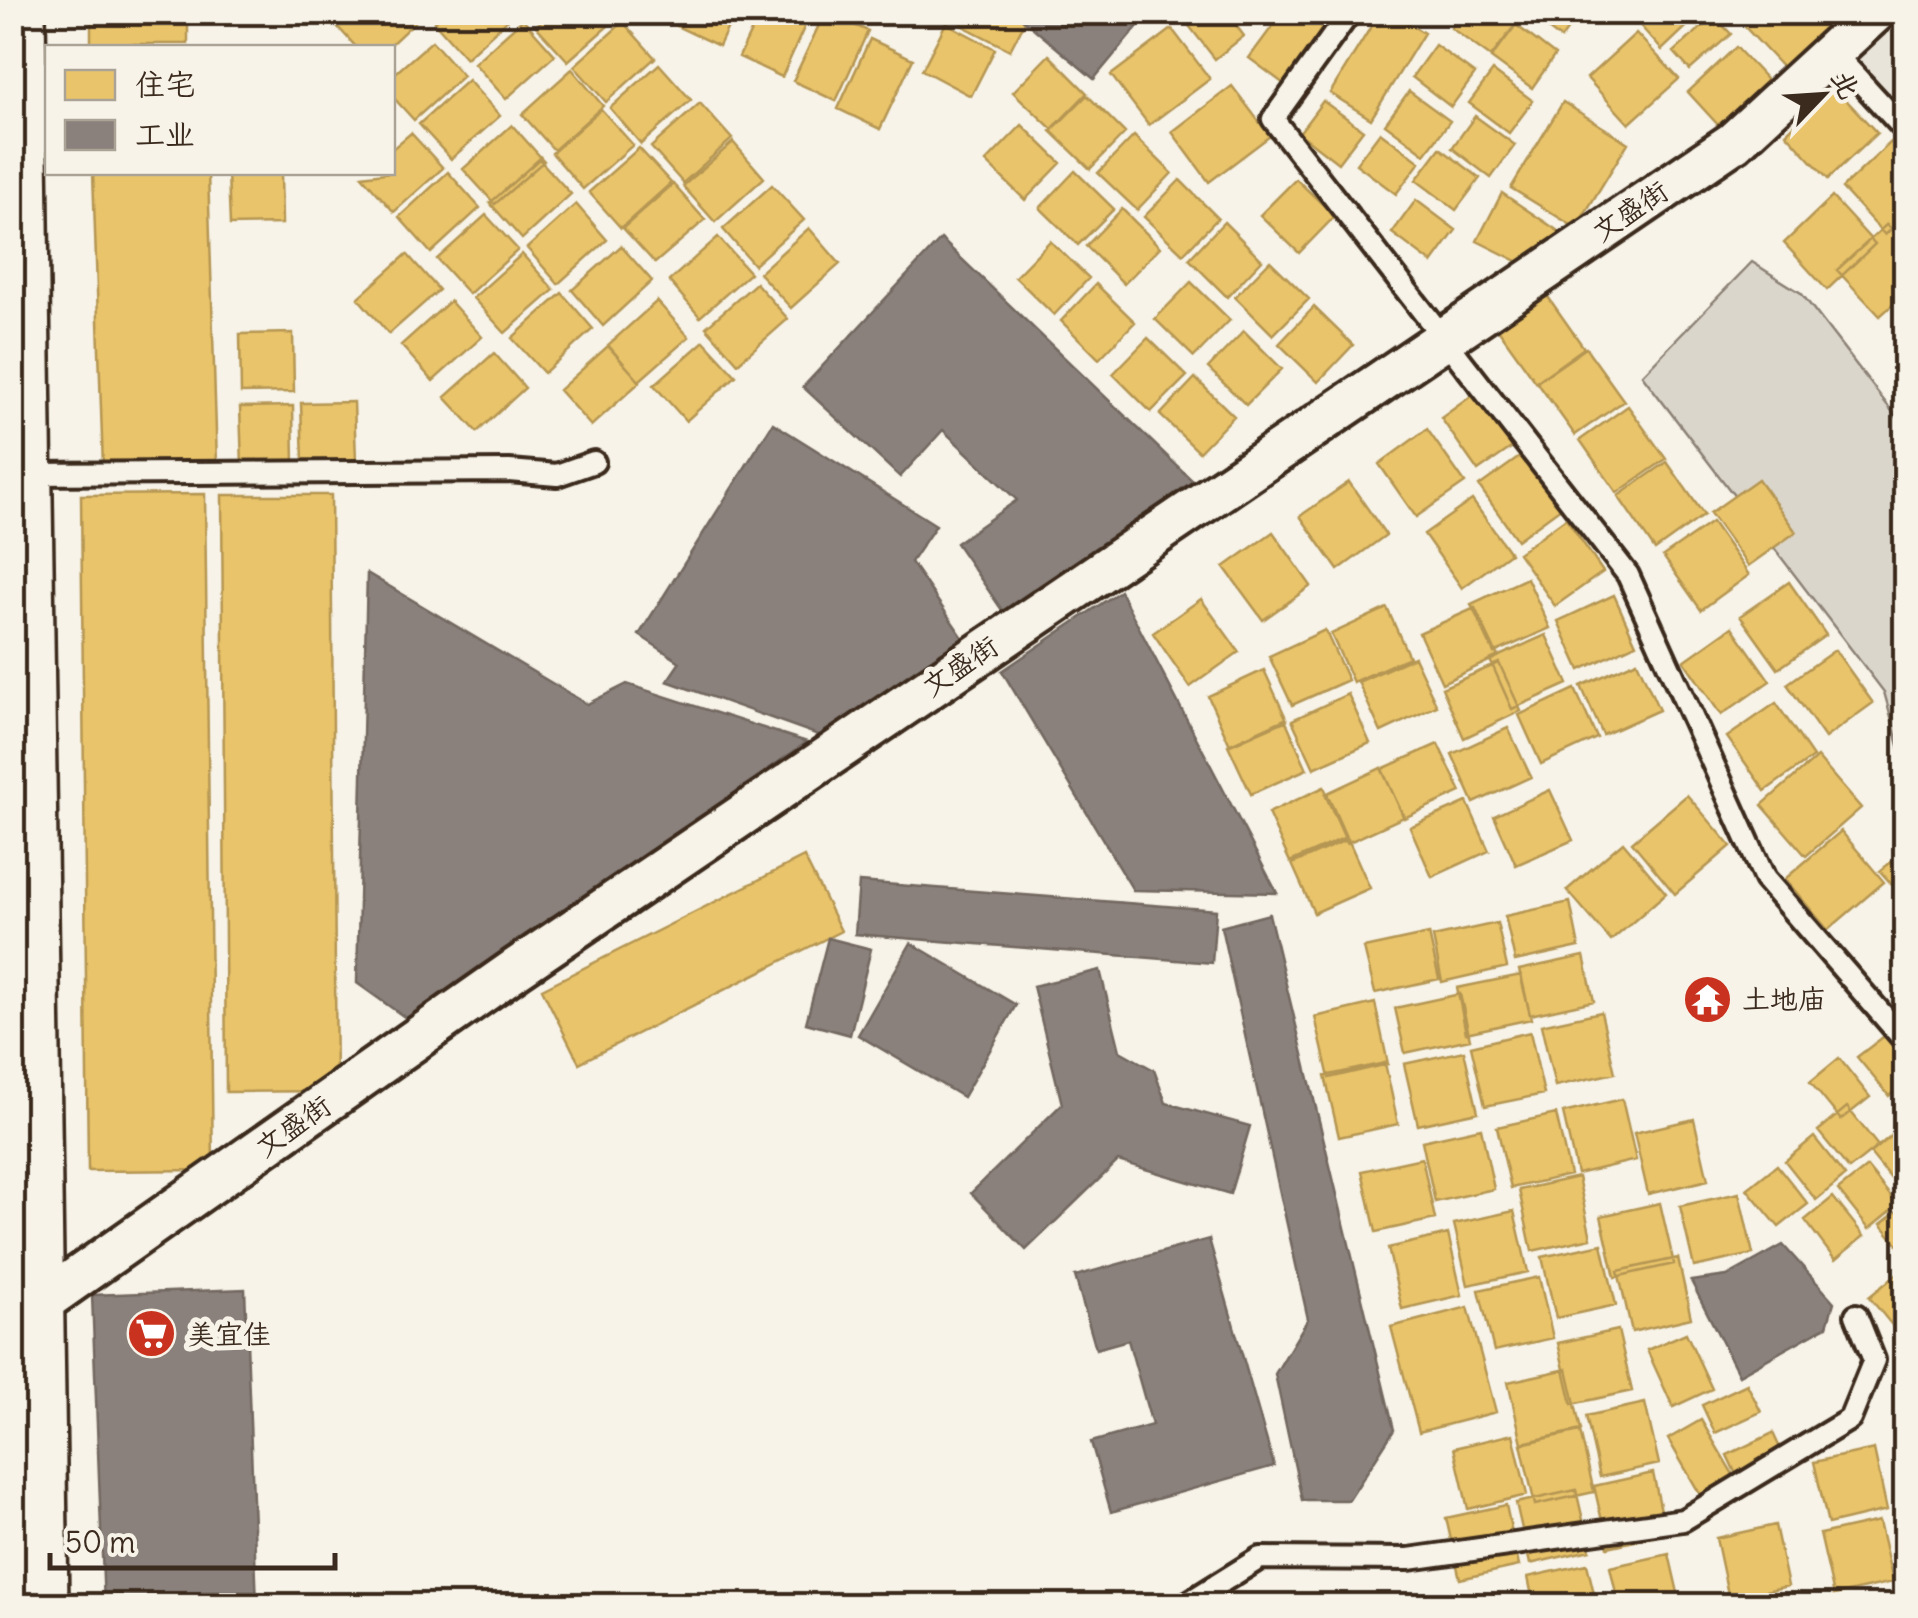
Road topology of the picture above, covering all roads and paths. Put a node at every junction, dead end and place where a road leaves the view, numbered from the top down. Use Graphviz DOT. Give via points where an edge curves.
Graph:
graph roads {
  1 [pos="17,12"];
  2 [pos="1350,12"];
  3 [pos="1875,12"];
  4 [pos="1834,52"];
  5 [pos="1906,131"];
  6 [pos="1446,336"];
  7 [pos="594,462"];
  8 [pos="24,474"];
  9 [pos="1906,1042"];
  10 [pos="34,1308"];
  11 [pos="1856,1315"];
  12 [pos="40,1606"];
  13 [pos="1183,1606"];
  1 -- 8 [label="highway"];
  2 -- 6 [label="lane" via="1273,119"];
  3 -- 4 [label="street, 文盛街"];
  4 -- 5 [label="lane"];
  4 -- 6 [label="street, 文盛街" via="1734,142"];
  6 -- 9 [label="lane" via="1628,575 1765,878"];
  6 -- 10 [label="street, 文盛街" via="517,968"];
  7 -- 8 [label="lane" via="557,474"];
  8 -- 10 [label="highway"];
  10 -- 12 [label="highway"];
  11 -- 13 [label="lane" via="1874,1360 1850,1419 1683,1520 1409,1559 1260,1558"];
}
